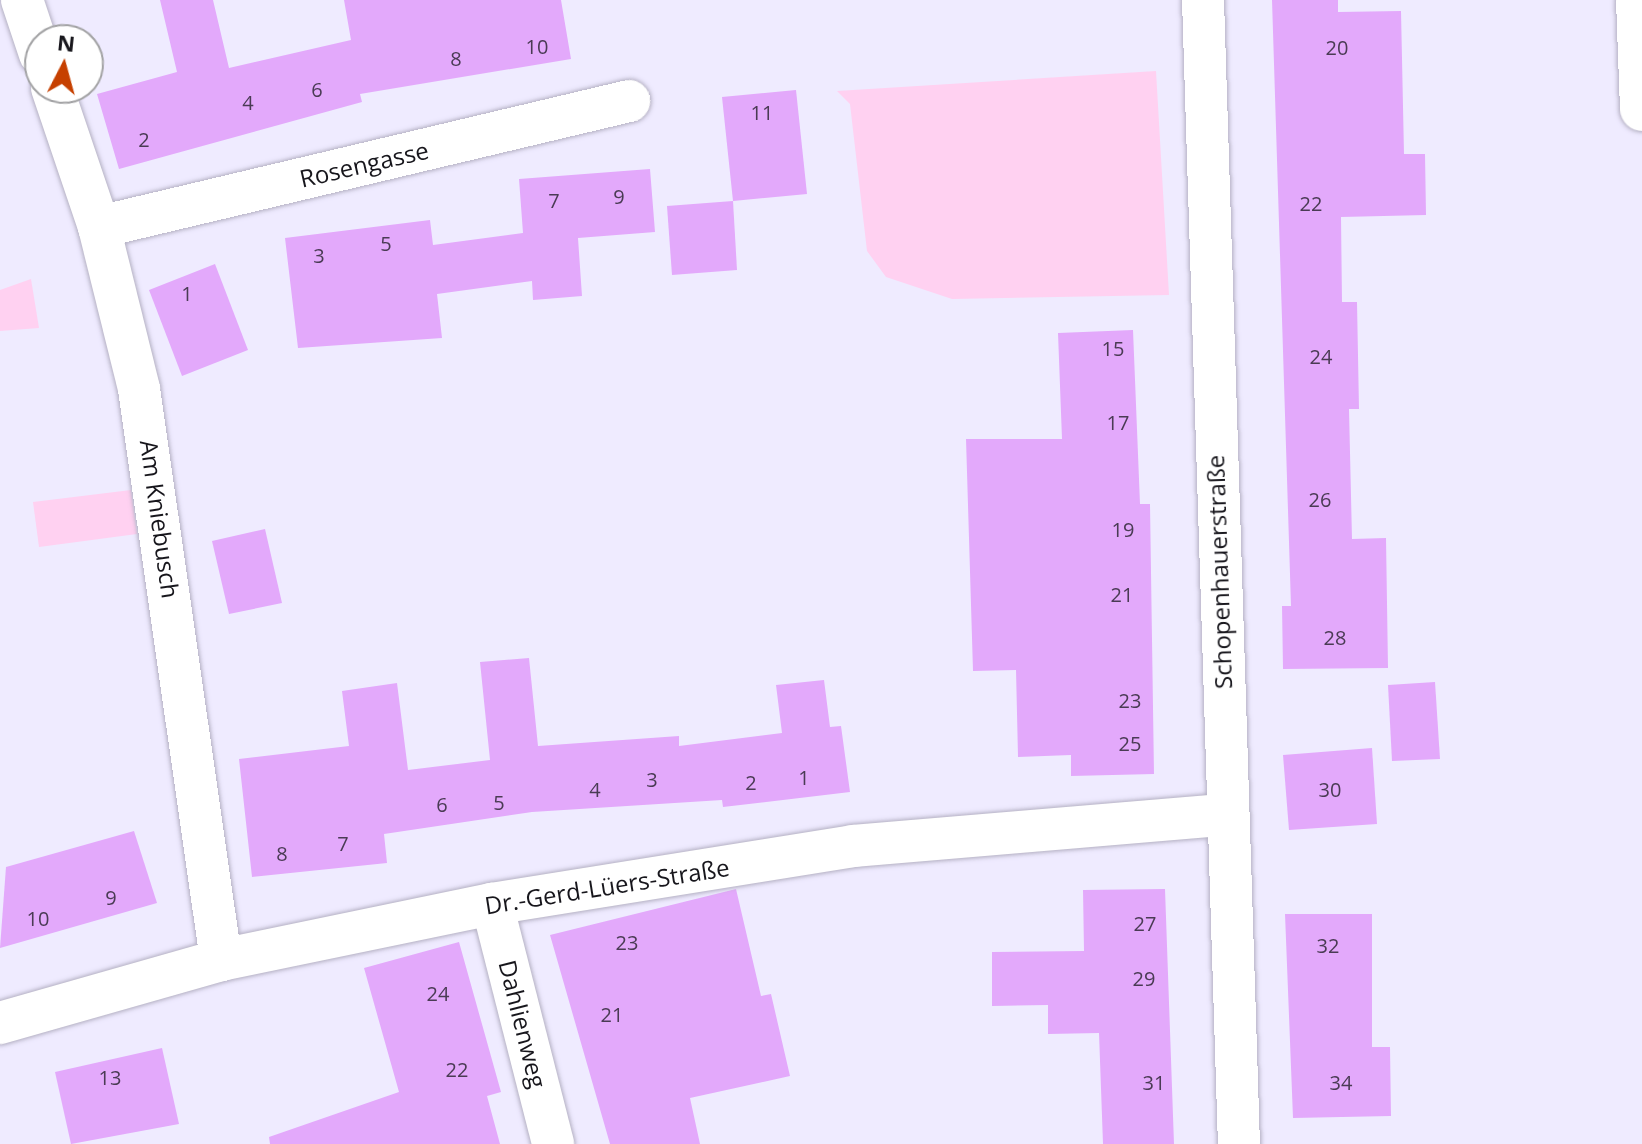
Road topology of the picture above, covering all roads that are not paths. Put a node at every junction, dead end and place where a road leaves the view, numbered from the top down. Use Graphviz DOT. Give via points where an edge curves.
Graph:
graph roads {
  1 [pos="22,0"];
  2 [pos="1203,0"];
  3 [pos="1638,0"];
  4 [pos="30,24"];
  5 [pos="629,101"];
  6 [pos="57,104"];
  7 [pos="1642,109"];
  8 [pos="99,227"];
  9 [pos="1226,815"];
  10 [pos="492,904"];
  11 [pos="221,960"];
  12 [pos="0,1023"];
  13 [pos="553,1144"];
  14 [pos="1239,1144"];
  1 -- 4 [label="street"];
  2 -- 9 [label="street, Schopenhauerstraße"];
  3 -- 7 [label="street"];
  5 -- 8 [label="street, Rosengasse"];
  6 -- 8 [label="street, Am Kniebusch"];
  8 -- 11 [label="street, Am Kniebusch" via="155,471"];
  9 -- 10 [label="street, Dr.-Gerd-Lüers-Straße" via="853,846"];
  9 -- 14 [label="street, Schopenhauerstraße"];
  10 -- 11 [label="street, Dr.-Gerd-Lüers-Straße"];
  10 -- 13 [label="street, Dahlienweg"];
  11 -- 12 [label="street, Dr.-Gerd-Lüers-Straße"];
}
